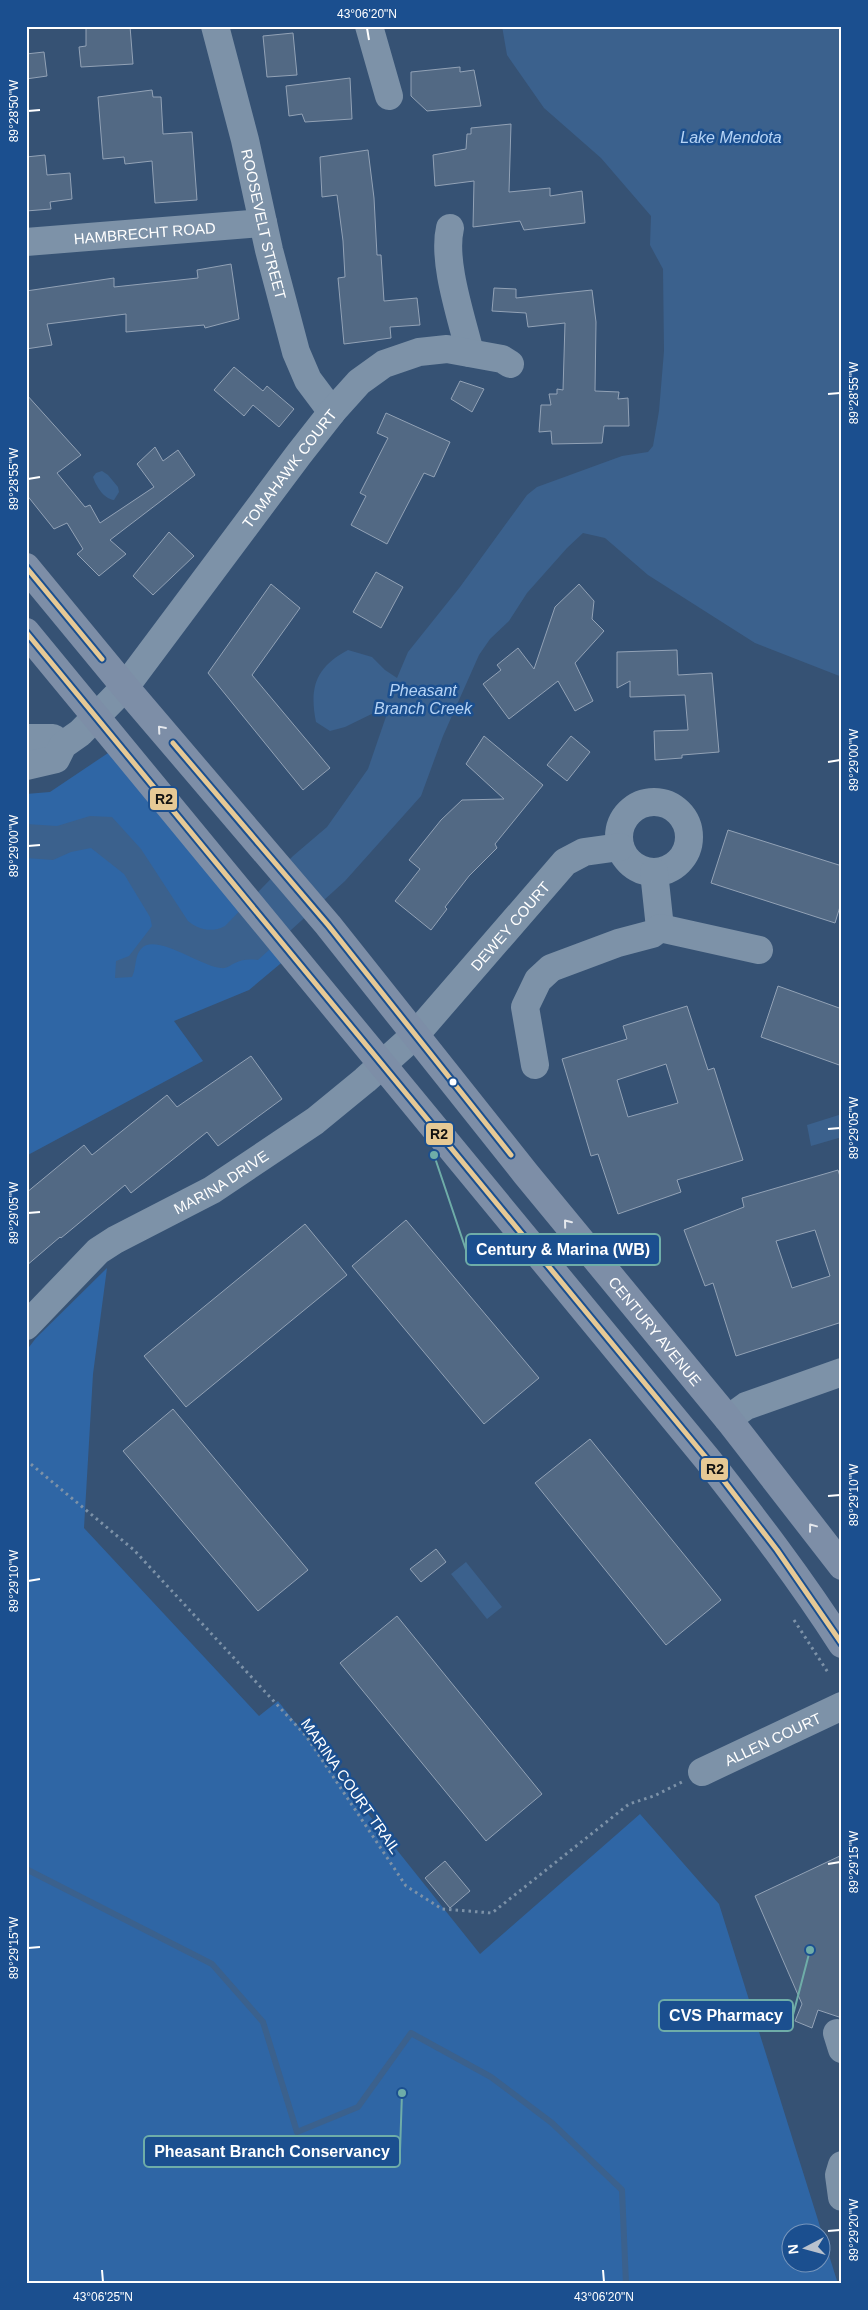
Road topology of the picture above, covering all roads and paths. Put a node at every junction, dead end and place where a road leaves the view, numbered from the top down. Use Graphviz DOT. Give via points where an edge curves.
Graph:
graph roads {
  1 [pos="215,26"];
  2 [pos="369,26"];
  3 [pos="389,96"];
  4 [pos="263,223"];
  5 [pos="450,228"];
  6 [pos="26,242"];
  7 [pos="470,353"];
  8 [pos="510,364"];
  9 [pos="332,412"];
  10 [pos="26,567"];
  11 [pos="26,632"];
  12 [pos="125,687"];
  13 [pos="96,716"];
  14 [pos="26,738"];
  15 [pos="63,746"];
  16 [pos="26,766"];
  17 [pos="620,847"];
  18 [pos="654,872"];
  19 [pos="660,928"];
  20 [pos="759,950"];
  21 [pos="416,1034"];
  22 [pos="382,1065"];
  23 [pos="535,1065"];
  24 [pos="26,1326"];
  25 [pos="842,1372"];
  26 [pos="728,1419"];
  27 [pos="26,1460"];
  28 [pos="842,1566"];
  29 [pos="842,1644"];
  30 [pos="842,1706"];
  31 [pos="702,1772"];
  32 [pos="842,2165"];
  33 [pos="842,2197"];
  1 -- 4 [label="street, ROOSEVELT STREET"];
  2 -- 3 [label="street"];
  4 -- 6 [label="street, HAMBRECHT ROAD"];
  4 -- 9 [label="street, ROOSEVELT STREET" via="299,361 316,392"];
  5 -- 7 [label="street" via="448,256"];
  7 -- 8 [label="street, TOMAHAWK COURT" via="502,359"];
  7 -- 9 [label="street, TOMAHAWK COURT" via="447,349 419,352 384,364 359,382"];
  9 -- 12 [label="street, TOMAHAWK COURT"];
  10 -- 12 [label="main road, CENTURY AVENUE"];
  11 -- 13 [label="main road"];
  12 -- 13 [label="street, TOMAHAWK COURT"];
  21 -- 12 [label="main road, CENTURY AVENUE, one-way" via="262,845"];
  13 -- 15 [label="street, TOMAHAWK COURT"];
  13 -- 22 [label="main road"];
  14 -- 15 [label="street" via="53,738"];
  15 -- 16 [label="street, TOMAHAWK COURT" via="56,760"];
  17 -- 18 [label="street" via="632,865"];
  17 -- 18 [label="street" via="618,835 628,812 638,805 655,802 673,807 686,825 687,847 683,857 674,865"];
  17 -- 21 [label="street, DEWEY COURT" via="584,852 565,862"];
  18 -- 19 [label="street"];
  19 -- 20 [label="street"];
  19 -- 23 [label="street" via="652,934 551,968 538,980 525,1007"];
  21 -- 22 [label="street, MARINA DRIVE"];
  26 -- 21 [label="main road, CENTURY AVENUE, one-way" via="526,1174"];
  22 -- 24 [label="street, MARINA DRIVE" via="315,1121 212,1190 98,1251"];
  22 -- 29 [label="main road" via="764,1530"];
  25 -- 26 [label="street" via="746,1406"];
  28 -- 26 [label="main road, CENTURY AVENUE, one-way"];
  27 -- 31 [label="path, MARINA COURT TRAIL" via="134,1550 299,1729 406,1886 442,1909 492,1913 629,1804 654,1796"];
  30 -- 31 [label="street, ALLEN COURT"];
  32 -- 33 [label="street" via="839,2175"];
}
